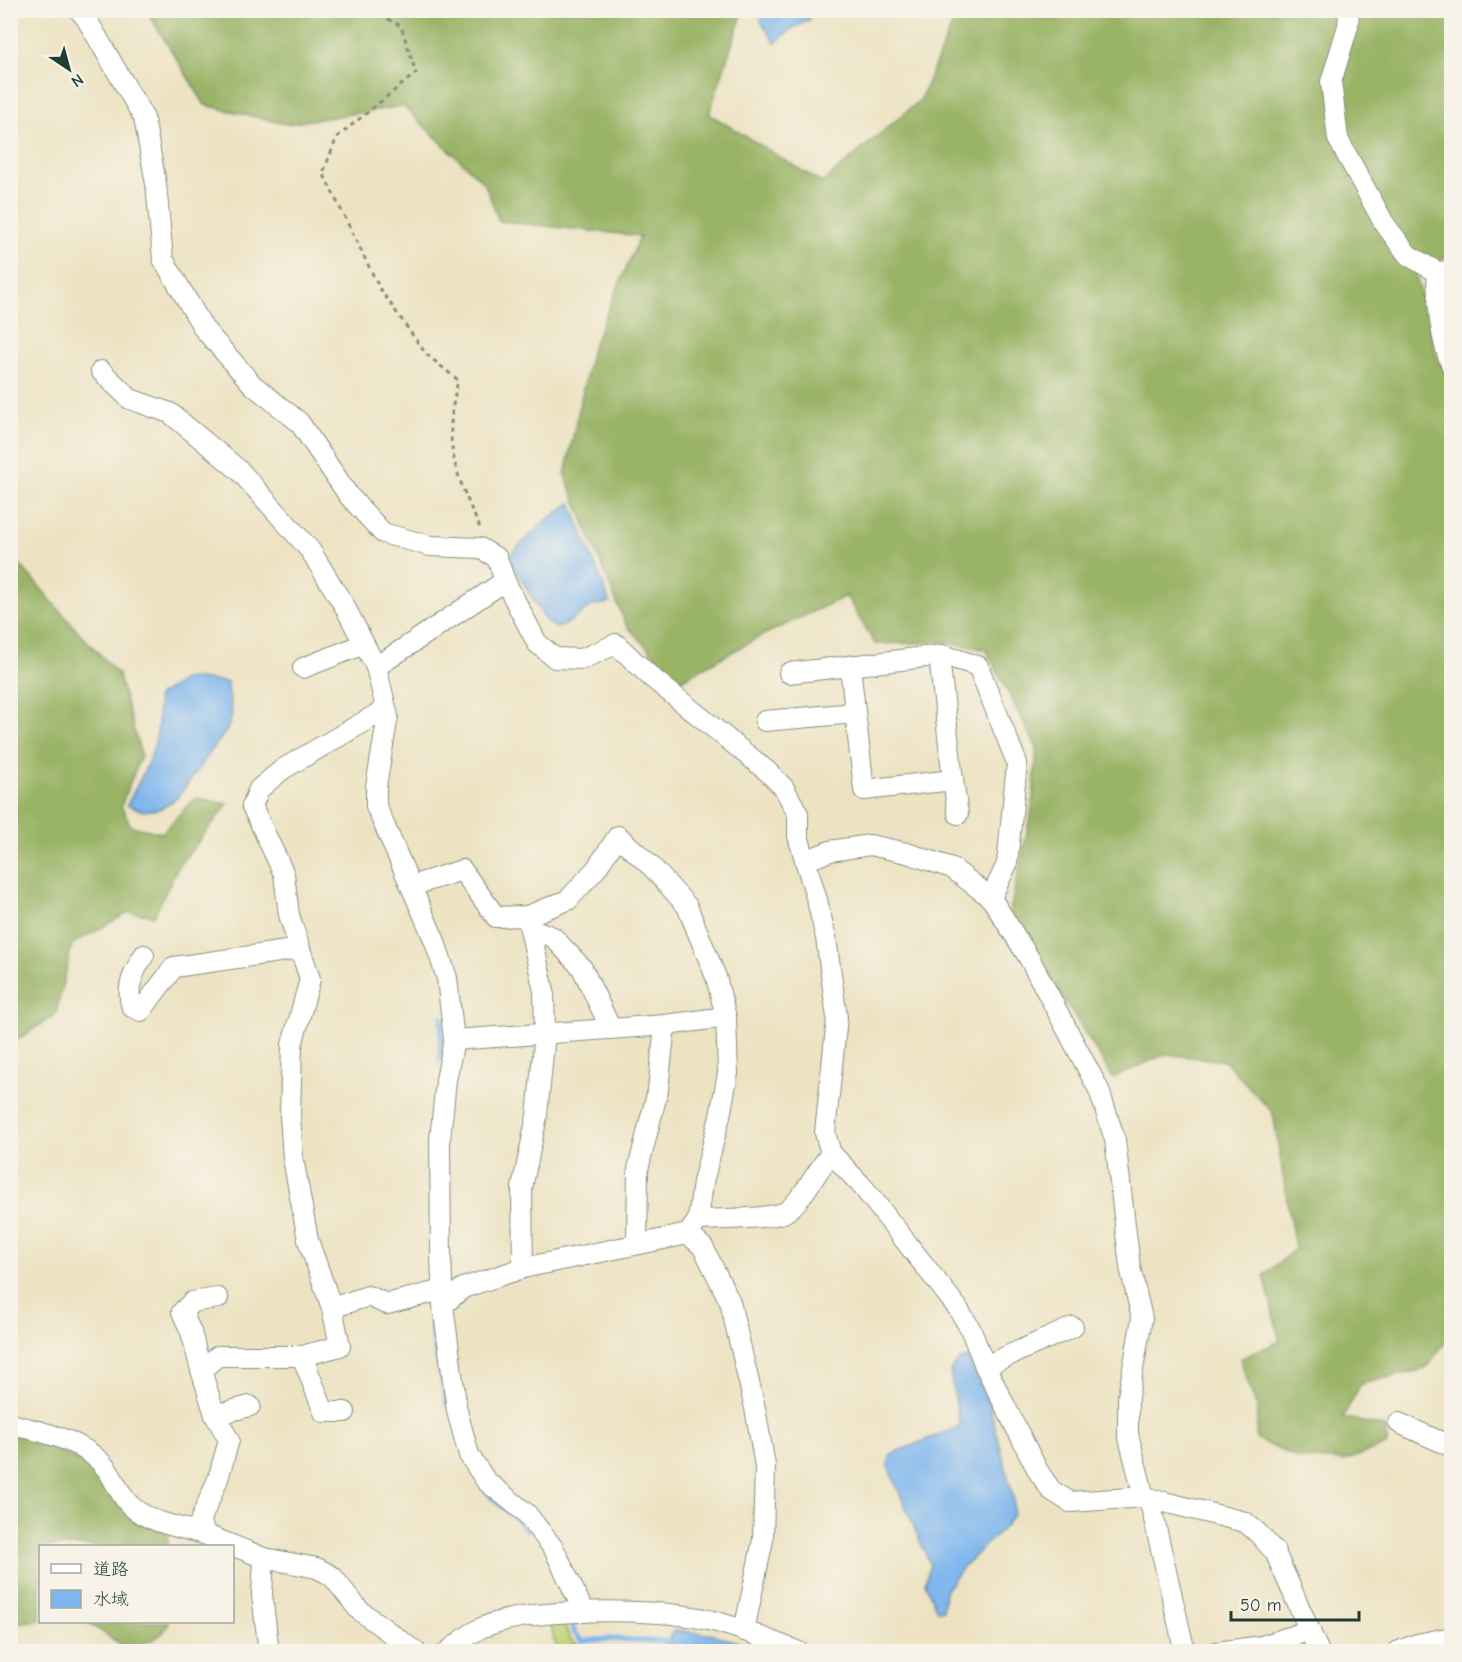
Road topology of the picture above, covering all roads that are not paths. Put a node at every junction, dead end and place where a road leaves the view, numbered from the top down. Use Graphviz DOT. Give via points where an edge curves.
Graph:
graph roads {
  1 [pos="1349,10"];
  2 [pos="80,11"];
  3 [pos="1444,272"];
  4 [pos="1452,366"];
  5 [pos="101,371"];
  6 [pos="505,581"];
  7 [pos="364,644"];
  8 [pos="939,656"];
  9 [pos="850,666"];
  10 [pos="376,667"];
  11 [pos="303,668"];
  12 [pos="789,673"];
  13 [pos="386,709"];
  14 [pos="855,713"];
  15 [pos="765,721"];
  16 [pos="953,780"];
  17 [pos="958,814"];
  18 [pos="805,861"];
  19 [pos="411,886"];
  20 [pos="991,898"];
  21 [pos="529,922"];
  22 [pos="300,949"];
  23 [pos="144,955"];
  24 [pos="726,1017"];
  25 [pos="665,1025"];
  26 [pos="611,1029"];
  27 [pos="545,1033"];
  28 [pos="454,1040"];
  29 [pos="831,1153"];
  30 [pos="693,1227"];
  31 [pos="637,1243"];
  32 [pos="523,1268"];
  33 [pos="218,1298"];
  34 [pos="443,1298"];
  35 [pos="332,1308"];
  36 [pos="1073,1327"];
  37 [pos="302,1356"];
  38 [pos="985,1366"];
  39 [pos="201,1370"];
  40 [pos="250,1406"];
  41 [pos="345,1412"];
  42 [pos="215,1415"];
  43 [pos="1399,1423"];
  44 [pos="10,1424"];
  45 [pos="1452,1447"];
  46 [pos="1147,1498"];
  47 [pos="204,1534"];
  48 [pos="232,1545"];
  49 [pos="234,1546"];
  50 [pos="264,1558"];
  51 [pos="584,1612"];
  52 [pos="744,1630"];
  53 [pos="1310,1630"];
  54 [pos="1452,1637"];
  55 [pos="1262,1649"];
  56 [pos="269,1652"];
  57 [pos="416,1652"];
  58 [pos="447,1652"];
  59 [pos="799,1652"];
  60 [pos="1185,1652"];
  61 [pos="1217,1652"];
  62 [pos="1320,1652"];
  63 [pos="1397,1652"];
  1 -- 3 [label="street" via="1331,82 1338,139 1384,223 1408,255"];
  2 -- 6 [label="street" via="144,118 156,184 163,259 204,329 253,385 299,422 349,496 383,533 430,546 480,548 497,558"];
  3 -- 4 [label="street" via="1438,301 1444,348"];
  5 -- 7 [label="street" via="130,399 170,413 240,471 310,549"];
  6 -- 10 [label="street"];
  6 -- 18 [label="street" via="537,643 555,658 582,659 616,644 768,771 784,788 798,814 798,836"];
  7 -- 10 [label="street"];
  7 -- 11 [label="street"];
  8 -- 9 [label="street"];
  8 -- 16 [label="street"];
  8 -- 20 [label="street" via="978,666 1017,763 1007,864"];
  9 -- 12 [label="street"];
  9 -- 14 [label="street"];
  10 -- 13 [label="street"];
  13 -- 19 [label="street" via="376,806"];
  13 -- 22 [label="street" via="283,769 259,789 252,806 284,874"];
  14 -- 15 [label="street"];
  14 -- 16 [label="street" via="864,790"];
  16 -- 17 [label="street"];
  18 -- 20 [label="street" via="830,851 870,845 952,868"];
  18 -- 29 [label="street" via="826,938 837,1018 825,1133"];
  19 -- 21 [label="street" via="462,870 496,917"];
  19 -- 28 [label="street" via="447,978"];
  20 -- 46 [label="street" via="1029,958 1099,1090 1115,1140 1130,1267 1142,1318 1128,1397 1128,1434"];
  21 -- 24 [label="street" via="568,900 618,836 687,906 716,977"];
  21 -- 26 [label="street" via="553,937 582,968"];
  21 -- 27 [label="street" via="544,991"];
  22 -- 23 [label="street" via="174,967 141,1011 132,1007 128,997 134,972"];
  22 -- 35 [label="street" via="310,979 292,1045 293,1158 308,1240"];
  24 -- 25 [label="street"];
  24 -- 30 [label="street" via="728,1073"];
  25 -- 26 [label="street"];
  25 -- 31 [label="street" via="657,1090 638,1169"];
  26 -- 27 [label="street"];
  27 -- 28 [label="street"];
  27 -- 32 [label="street" via="537,1116 522,1188"];
  28 -- 34 [label="street" via="440,1140"];
  29 -- 30 [label="street" via="801,1197 785,1212"];
  29 -- 38 [label="street" via="863,1187 957,1307"];
  30 -- 31 [label="street"];
  30 -- 52 [label="street" via="730,1302 765,1466 763,1540"];
  31 -- 32 [label="street"];
  32 -- 34 [label="street"];
  33 -- 39 [label="street" via="192,1302 182,1312"];
  34 -- 35 [label="street" via="387,1304 368,1296"];
  34 -- 51 [label="street" via="457,1411 469,1455 486,1480 526,1514 554,1550"];
  35 -- 37 [label="street" via="340,1346"];
  36 -- 38 [label="street"];
  37 -- 39 [label="street" via="219,1356"];
  37 -- 41 [label="street" via="324,1412"];
  38 -- 46 [label="street" via="1050,1490 1070,1502"];
  39 -- 42 [label="street"];
  40 -- 42 [label="street"];
  42 -- 47 [label="street" via="229,1440 201,1519"];
  43 -- 45 [label="street"];
  44 -- 47 [label="street" via="81,1447 106,1467 132,1507 153,1519"];
  46 -- 53 [label="street" via="1245,1522 1275,1552"];
  46 -- 60 [label="street"];
  47 -- 48 [label="street"];
  49 -- 50 [label="street"];
  50 -- 56 [label="street" via="262,1595"];
  50 -- 57 [label="street" via="317,1568 332,1576 359,1610"];
  51 -- 52 [label="street" via="669,1614"];
  51 -- 58 [label="street" via="498,1622 480,1629"];
  52 -- 59 [label="street"];
  53 -- 55 [label="street"];
  53 -- 62 [label="street"];
  54 -- 63 [label="street"];
  55 -- 61 [label="street"];
}
